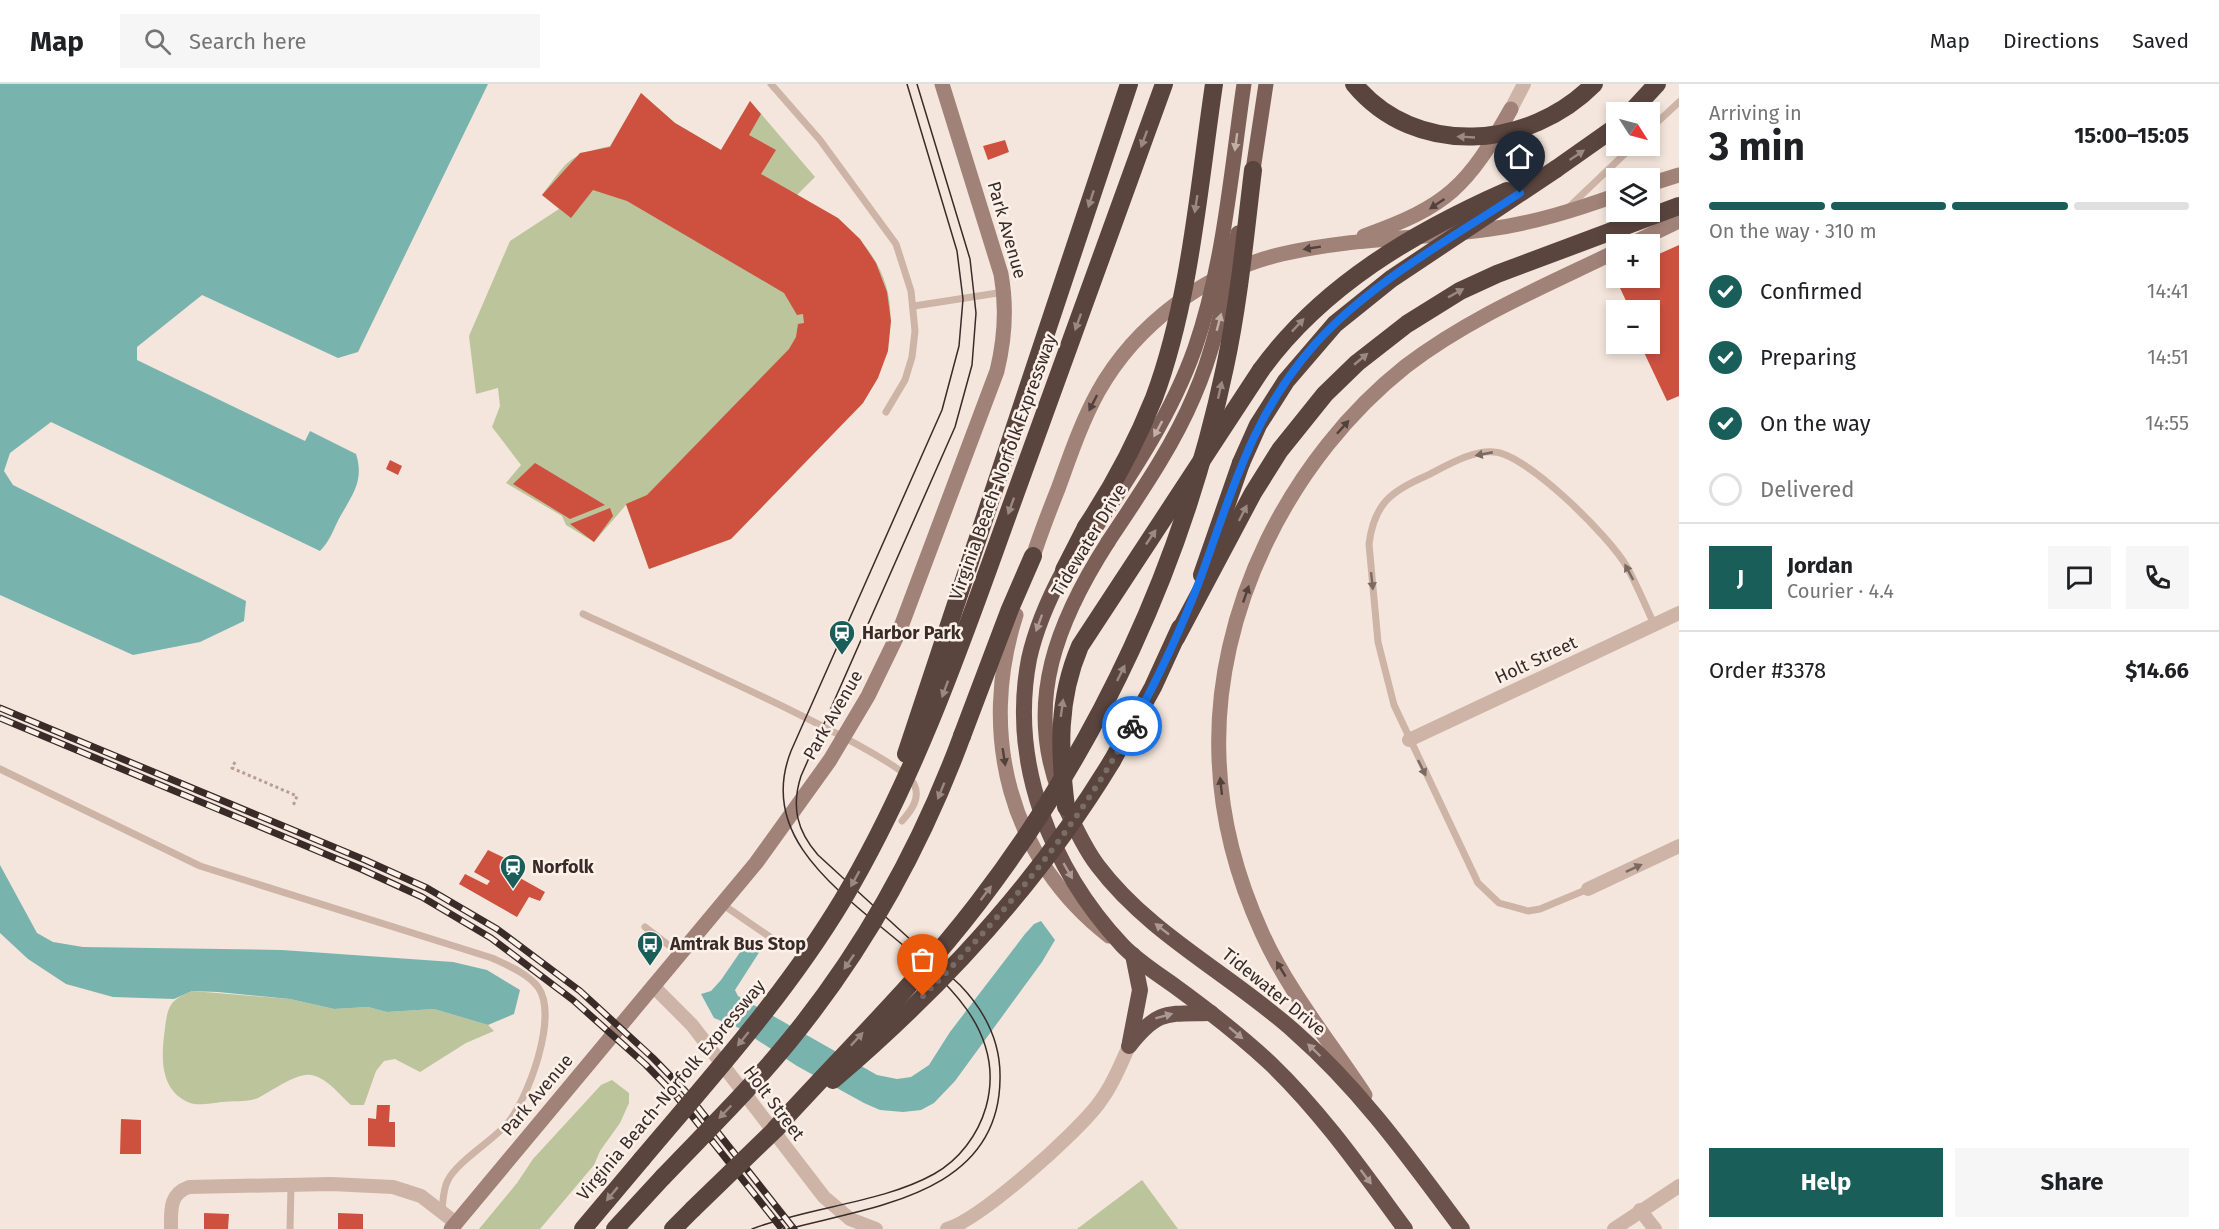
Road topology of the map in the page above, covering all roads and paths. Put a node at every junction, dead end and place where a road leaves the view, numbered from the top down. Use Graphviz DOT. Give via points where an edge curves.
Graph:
graph roads {
  1 [pos="771,84"];
  2 [pos="942,84"];
  3 [pos="1129,84"];
  4 [pos="1164,84"];
  5 [pos="1214,84"];
  6 [pos="1244,84"];
  7 [pos="1266,84"];
  8 [pos="1354,84"];
  9 [pos="1524,84"];
  10 [pos="1594,84"];
  11 [pos="1658,84"];
  12 [pos="1641,102"];
  13 [pos="1679,102"];
  14 [pos="1511,110"];
  15 [pos="1660,120"];
  16 [pos="1606,134"];
  17 [pos="1622,156"];
  18 [pos="1556,169"];
  19 [pos="1253,170"];
  20 [pos="1679,175"];
  21 [pos="1660,181"];
  22 [pos="1606,199"];
  23 [pos="1679,206"];
  24 [pos="1561,214"];
  25 [pos="1679,221"];
  26 [pos="1652,234"];
  27 [pos="1343,244"];
  28 [pos="1606,256"];
  29 [pos="1004,292"];
  30 [pos="914,306"];
  31 [pos="886,412"];
  32 [pos="1090,530"];
  33 [pos="1033,556"];
  34 [pos="1064,570"];
  35 [pos="1679,613"];
  36 [pos="583,614"];
  37 [pos="1654,624"];
  38 [pos="1176,638"];
  39 [pos="844,738"];
  40 [pos="1409,740"];
  41 [pos="235,762"];
  42 [pos="0,768"];
  43 [pos="293,806"];
  44 [pos="1066,807"];
  45 [pos="902,820"];
  46 [pos="882,827"];
  47 [pos="1679,846"];
  48 [pos="1588,889"];
  49 [pos="722,904"];
  50 [pos="645,927"];
  51 [pos="783,946"];
  52 [pos="1128,951"];
  53 [pos="680,954"];
  54 [pos="653,986"];
  55 [pos="1211,1013"];
  56 [pos="1129,1046"];
  57 [pos="1383,1123"];
  58 [pos="776,1129"];
  59 [pos="291,1186"];
  60 [pos="1679,1186"];
  61 [pos="1640,1210"];
  62 [pos="442,1212"];
  63 [pos="453,1226"];
  64 [pos="171,1229"];
  65 [pos="290,1229"];
  66 [pos="583,1229"];
  67 [pos="615,1229"];
  68 [pos="673,1229"];
  69 [pos="876,1229"];
  70 [pos="947,1229"];
  71 [pos="1405,1229"];
  72 [pos="1462,1229"];
  73 [pos="1614,1229"];
  74 [pos="1655,1229"];
  1 -- 30 [label="lane" via="820,140 896,244"];
  2 -- 29 [label="main road, Park Avenue"];
  3 -- 46 [label="highway, one-way, bridge"];
  4 -- 46 [label="highway, Virginia Beach-Norfolk Expressway, one-way, bridge" via="936,714"];
  5 -- 32 [label="highway, one-way, bridge" via="1184,281 1167,357 1134,443"];
  6 -- 32 [label="main road, Tidewater Drive, one-way, bridge" via="1219,250 1194,349 1152,441"];
  7 -- 19 [label="main road, Tidewater Drive"];
  10 -- 8 [label="highway, one-way, bridge" via="1567,107 1532,126 1505,135 1474,138 1414,126 1376,104"];
  9 -- 14 [label="street"];
  11 -- 12 [label="highway"];
  13 -- 15 [label="lane"];
  14 -- 27 [label="main road, one-way" via="1475,168 1444,200 1402,222"];
  18 -- 16 [label="highway, one-way"];
  17 -- 24 [label="lane"];
  18 -- 38 [label="highway, bridge" via="1391,279 1335,324 1286,381 1258,424 1241,463"];
  44 -- 18 [label="highway, one-way, bridge" via="1059,732 1064,694 1080,646 1261,370 1311,311 1364,270 1481,202"];
  44 -- 19 [label="main road, Tidewater Drive, one-way, bridge" via="1055,782 1045,710 1054,646 1079,588 1174,438 1201,378 1220,318"];
  58 -- 19 [label="highway, one-way, bridge" via="977,905 1054,794 1119,676 1163,577 1206,444 1231,335"];
  20 -- 21 [label="main road"];
  22 -- 24 [label="main road"];
  38 -- 23 [label="highway, one-way" via="1280,450 1310,411 1357,363 1407,324 1460,291"];
  24 -- 27 [label="main road" via="1487,229"];
  25 -- 26 [label="main road"];
  27 -- 33 [label="main road, one-way" via="1281,254 1246,265 1181,301 1141,334 1109,375 1090,408"];
  57 -- 28 [label="main road, one-way" via="1275,959 1235,861 1224,814 1219,757 1222,685 1234,632 1260,558 1286,507 1332,440 1369,400 1405,367 1448,337"];
  29 -- 30 [label="lane"];
  29 -- 39 [label="main road, Park Avenue" via="1005,331 997,371 898,632"];
  30 -- 31 [label="lane" via="912,357 905,380"];
  32 -- 34 [label="highway"];
  33 -- 52 [label="main road, one-way" via="1011,630 1002,680 1000,727 1009,782 1025,831 1041,863 1072,904"];
  33 -- 67 [label="highway, one-way, bridge" via="934,807 901,876 846,966 770,1063"];
  34 -- 52 [label="highway, Tidewater Drive, one-way" via="1043,613 1029,658 1024,706 1026,752 1036,796 1060,858"];
  35 -- 37 [label="street, Holt Street"];
  36 -- 39 [label="lane"];
  37 -- 40 [label="street, Holt Street"];
  37 -- 40 [label="lane, one-way" via="1615,549 1518,460 1484,452 1404,486 1385,501 1377,514 1369,544 1384,674"];
  38 -- 58 [label="highway, bridge" via="1112,761 1046,859 975,944 870,1048"];
  39 -- 45 [label="lane" via="902,771 914,783 917,792 913,809"];
  39 -- 49 [label="main road, Park Avenue" via="787,823"];
  40 -- 48 [label="lane, one-way" via="1478,883 1488,894 1499,903 1528,911"];
  41 -- 43 [label="path" via="232,768 297,796"];
  42 -- 62 [label="lane" via="200,866 492,958 530,978 544,999 546,1017 527,1089 508,1123 452,1172 445,1187"];
  57 -- 44 [label="highway, Tidewater Drive, one-way" via="1295,1032 1123,896 1096,864"];
  46 -- 66 [label="highway, Virginia Beach-Norfolk Expressway, one-way, bridge" via="809,953 730,1055"];
  48 -- 47 [label="street, one-way"];
  49 -- 51 [label="lane"];
  49 -- 53 [label="main road, Park Avenue"];
  50 -- 53 [label="lane"];
  52 -- 55 [label="highway, Tidewater Drive"];
  52 -- 56 [label="highway" via="1140,990"];
  53 -- 54 [label="main road, Park Avenue"];
  54 -- 63 [label="main road, Park Avenue"];
  54 -- 69 [label="street, Holt Street" via="692,1025 824,1197 850,1219"];
  56 -- 55 [label="highway, one-way" via="1156,1018"];
  55 -- 71 [label="highway, Tidewater Drive, one-way" via="1265,1059 1309,1104"];
  56 -- 70 [label="street" via="1108,1090 1078,1127 983,1210"];
  57 -- 72 [label="highway, Tidewater Drive"];
  58 -- 68 [label="highway, bridge"];
  59 -- 62 [label="street" via="393,1186 421,1196"];
  59 -- 64 [label="street" via="182,1189 171,1203"];
  59 -- 65 [label="lane"];
  60 -- 61 [label="street"];
  61 -- 73 [label="street"];
  61 -- 74 [label="street"];
  62 -- 63 [label="street"];
}
